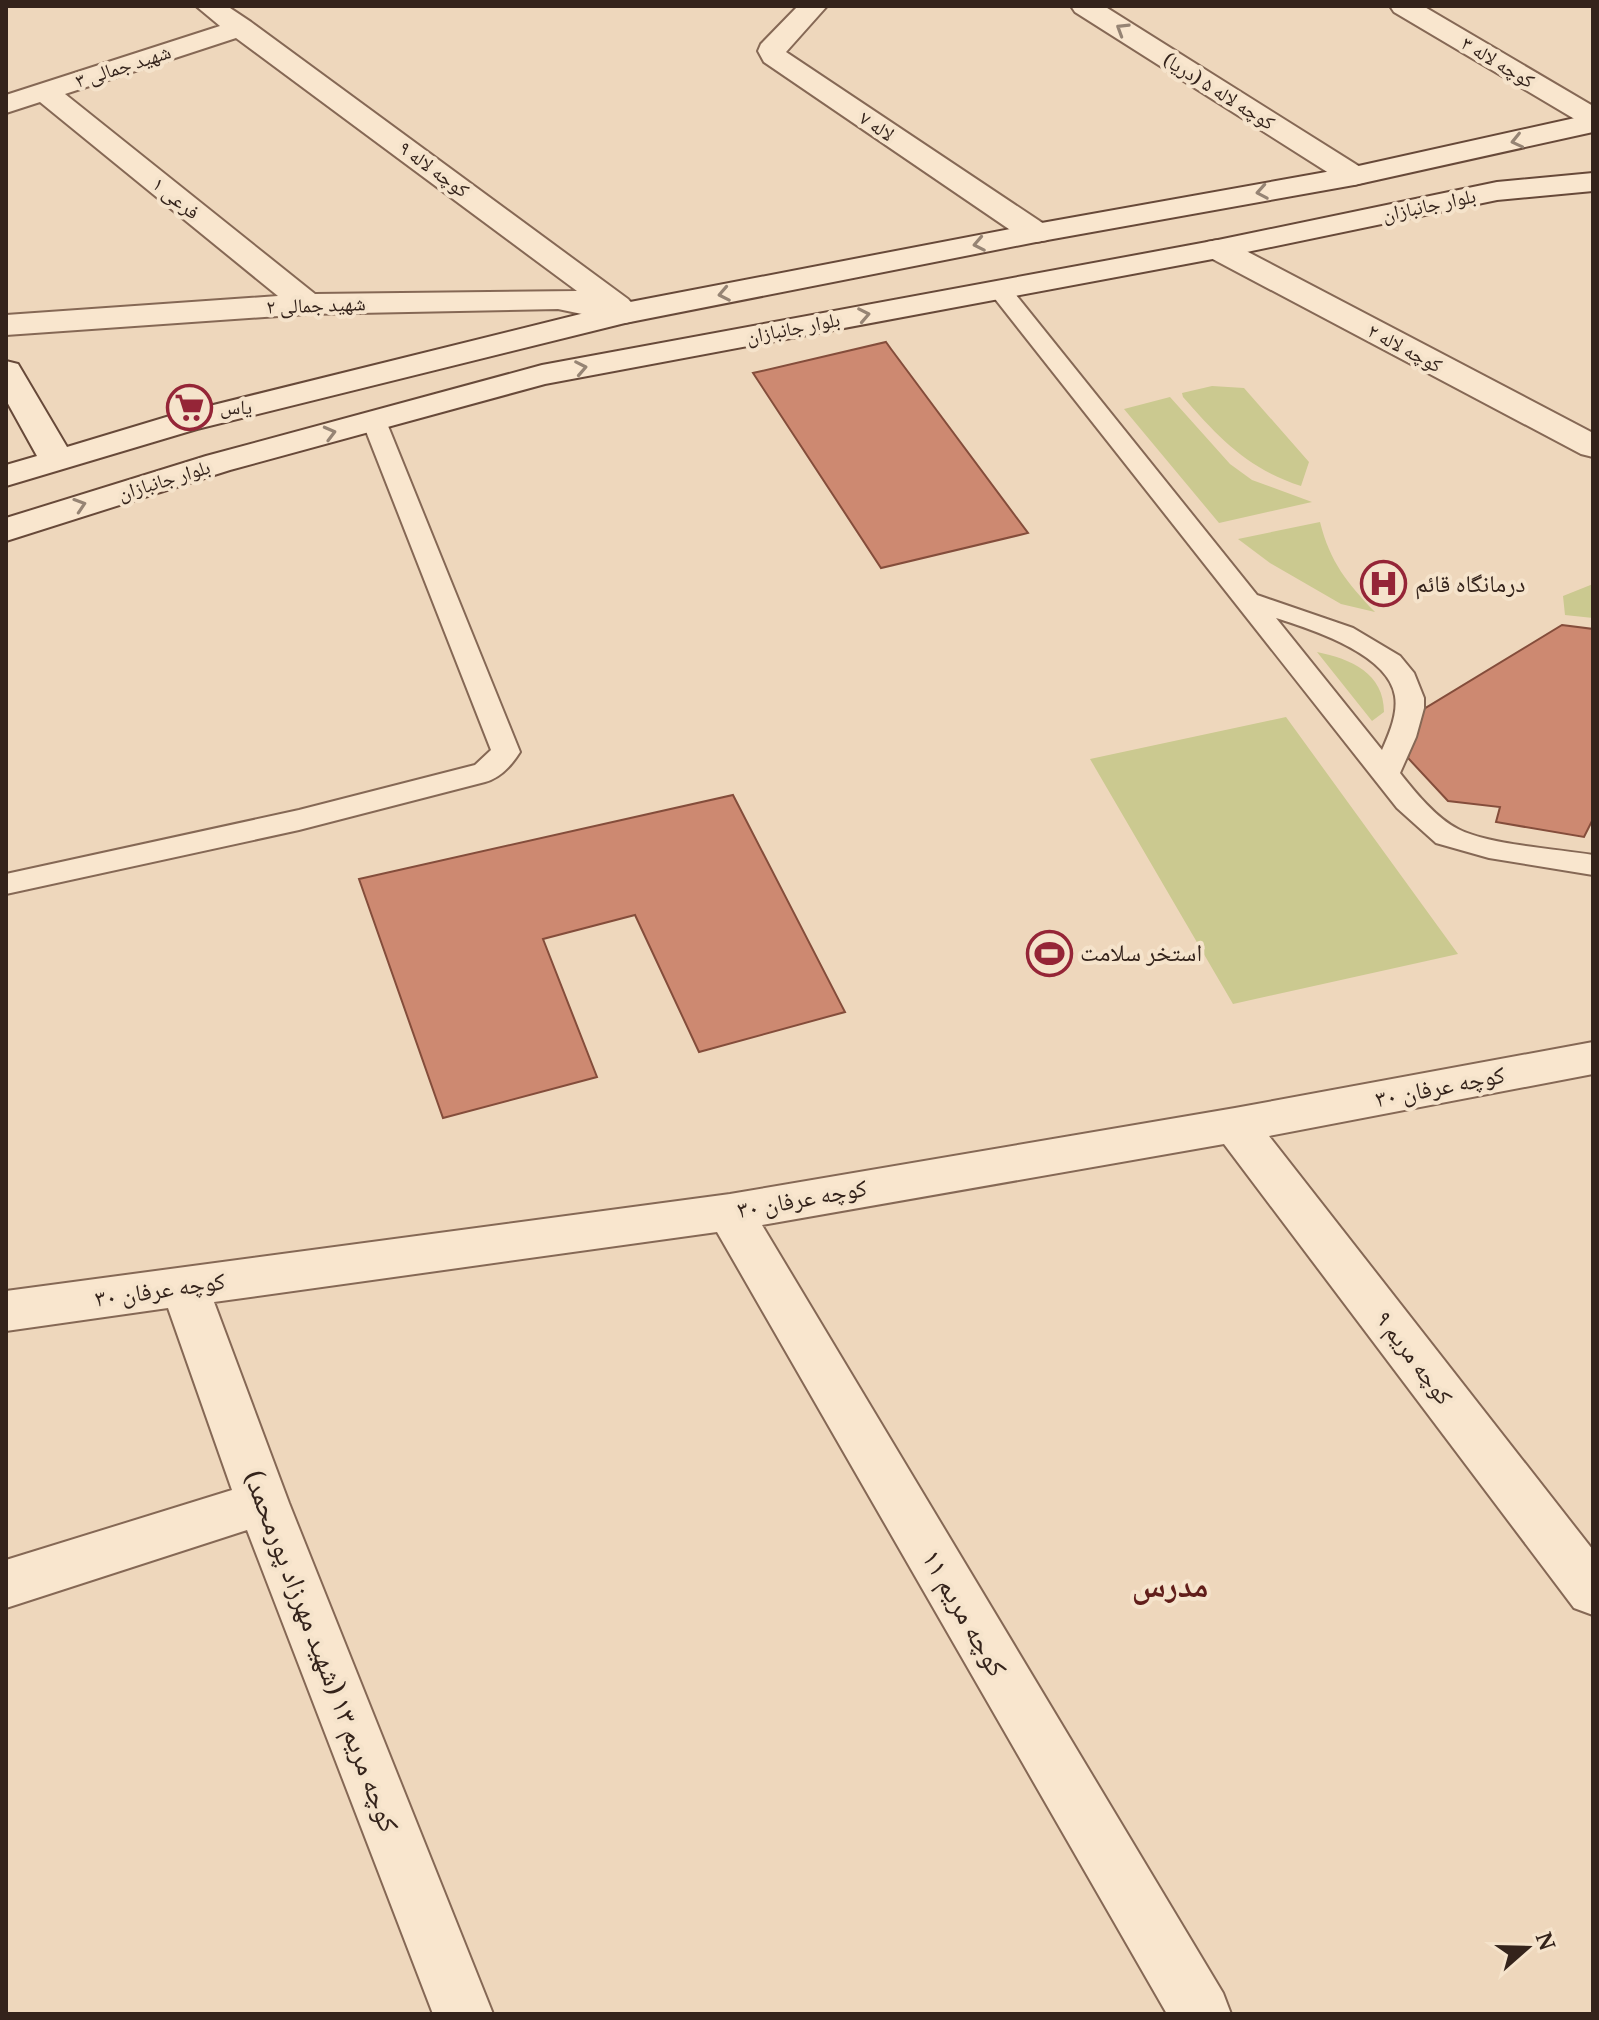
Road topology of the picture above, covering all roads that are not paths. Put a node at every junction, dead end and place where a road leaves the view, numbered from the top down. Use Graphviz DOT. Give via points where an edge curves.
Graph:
graph roads {
  1 [pos="210,6"];
  2 [pos="813,6"];
  3 [pos="1085,6"];
  4 [pos="1404,6"];
  5 [pos="241,28"];
  6 [pos="45,92"];
  7 [pos="6,104"];
  8 [pos="1593,120"];
  9 [pos="1456,155"];
  10 [pos="1354,176"];
  11 [pos="1593,182"];
  12 [pos="1497,191"];
  13 [pos="1036,233"];
  14 [pos="1218,249"];
  15 [pos="1000,290"];
  16 [pos="307,304"];
  17 [pos="625,313"];
  18 [pos="6,325"];
  19 [pos="6,371"];
  20 [pos="374,421"];
  21 [pos="1593,447"];
  22 [pos="57,460"];
  23 [pos="6,476"];
  24 [pos="6,530"];
  25 [pos="1248,601"];
  26 [pos="1385,774"];
  27 [pos="1593,865"];
  28 [pos="6,884"];
  29 [pos="1593,1058"];
  30 [pos="1235,1125"];
  31 [pos="730,1212"];
  32 [pos="184,1286"];
  33 [pos="6,1311"];
  34 [pos="263,1503"];
  35 [pos="6,1584"];
  36 [pos="1593,1591"];
  37 [pos="463,2014"];
  38 [pos="1201,2014"];
  1 -- 5 [label="street, کوچه لاله ۹"];
  2 -- 13 [label="street, لاله ۷" via="775,44 774,56"];
  10 -- 3 [label="street, کوچه لاله ۵ (دریا), one-way"];
  4 -- 8 [label="street, کوچه لاله ۳"];
  5 -- 6 [label="street, شهید جمالی ۳"];
  5 -- 17 [label="street, کوچه لاله ۹"];
  6 -- 7 [label="street, شهید جمالی ۳"];
  6 -- 16 [label="street, فرعی ۱"];
  8 -- 9 [label="street, بلوار جانبازان, one-way"];
  9 -- 10 [label="street, بلوار جانبازان"];
  9 -- 12 [label="street" via="1484,165 1498,178"];
  10 -- 13 [label="street, بلوار جانبازان, one-way"];
  11 -- 12 [label="street, بلوار جانبازان"];
  12 -- 14 [label="street, بلوار جانبازان"];
  13 -- 17 [label="street, بلوار جانبازان, one-way"];
  14 -- 15 [label="street, بلوار جانبازان"];
  14 -- 21 [label="street, کوچه لاله ۲"];
  20 -- 15 [label="street, بلوار جانبازان, one-way" via="542,375"];
  15 -- 25 [label="lane"];
  16 -- 17 [label="street, شهید جمالی ۲" via="558,299"];
  16 -- 18 [label="street, شهید جمالی ۲"];
  17 -- 22 [label="street, بلوار جانبازان" via="318,387"];
  19 -- 22 [label="street"];
  24 -- 20 [label="street, بلوار جانبازان, one-way"];
  20 -- 28 [label="lane" via="506,752 485,772 299,820"];
  22 -- 23 [label="street, بلوار جانبازان"];
  25 -- 26 [label="lane"];
  25 -- 26 [label="lane" via="1325,625 1396,668 1410,696 1406,726"];
  26 -- 27 [label="lane" via="1447,836"];
  29 -- 30 [label="street, کوچه عرفان ۳۰"];
  30 -- 31 [label="street, کوچه عرفان ۳۰"];
  30 -- 36 [label="street, کوچه مریم ۹"];
  31 -- 32 [label="street, کوچه عرفان ۳۰"];
  31 -- 38 [label="street, کوچه مریم ۱۱"];
  32 -- 33 [label="street, کوچه عرفان ۳۰"];
  32 -- 34 [label="street, کوچه مریم ۱۳ (شهید مهرزاد پورمحمد)"];
  34 -- 35 [label="street"];
  34 -- 37 [label="street, کوچه مریم ۱۳ (شهید مهرزاد پورمحمد)"];
}
